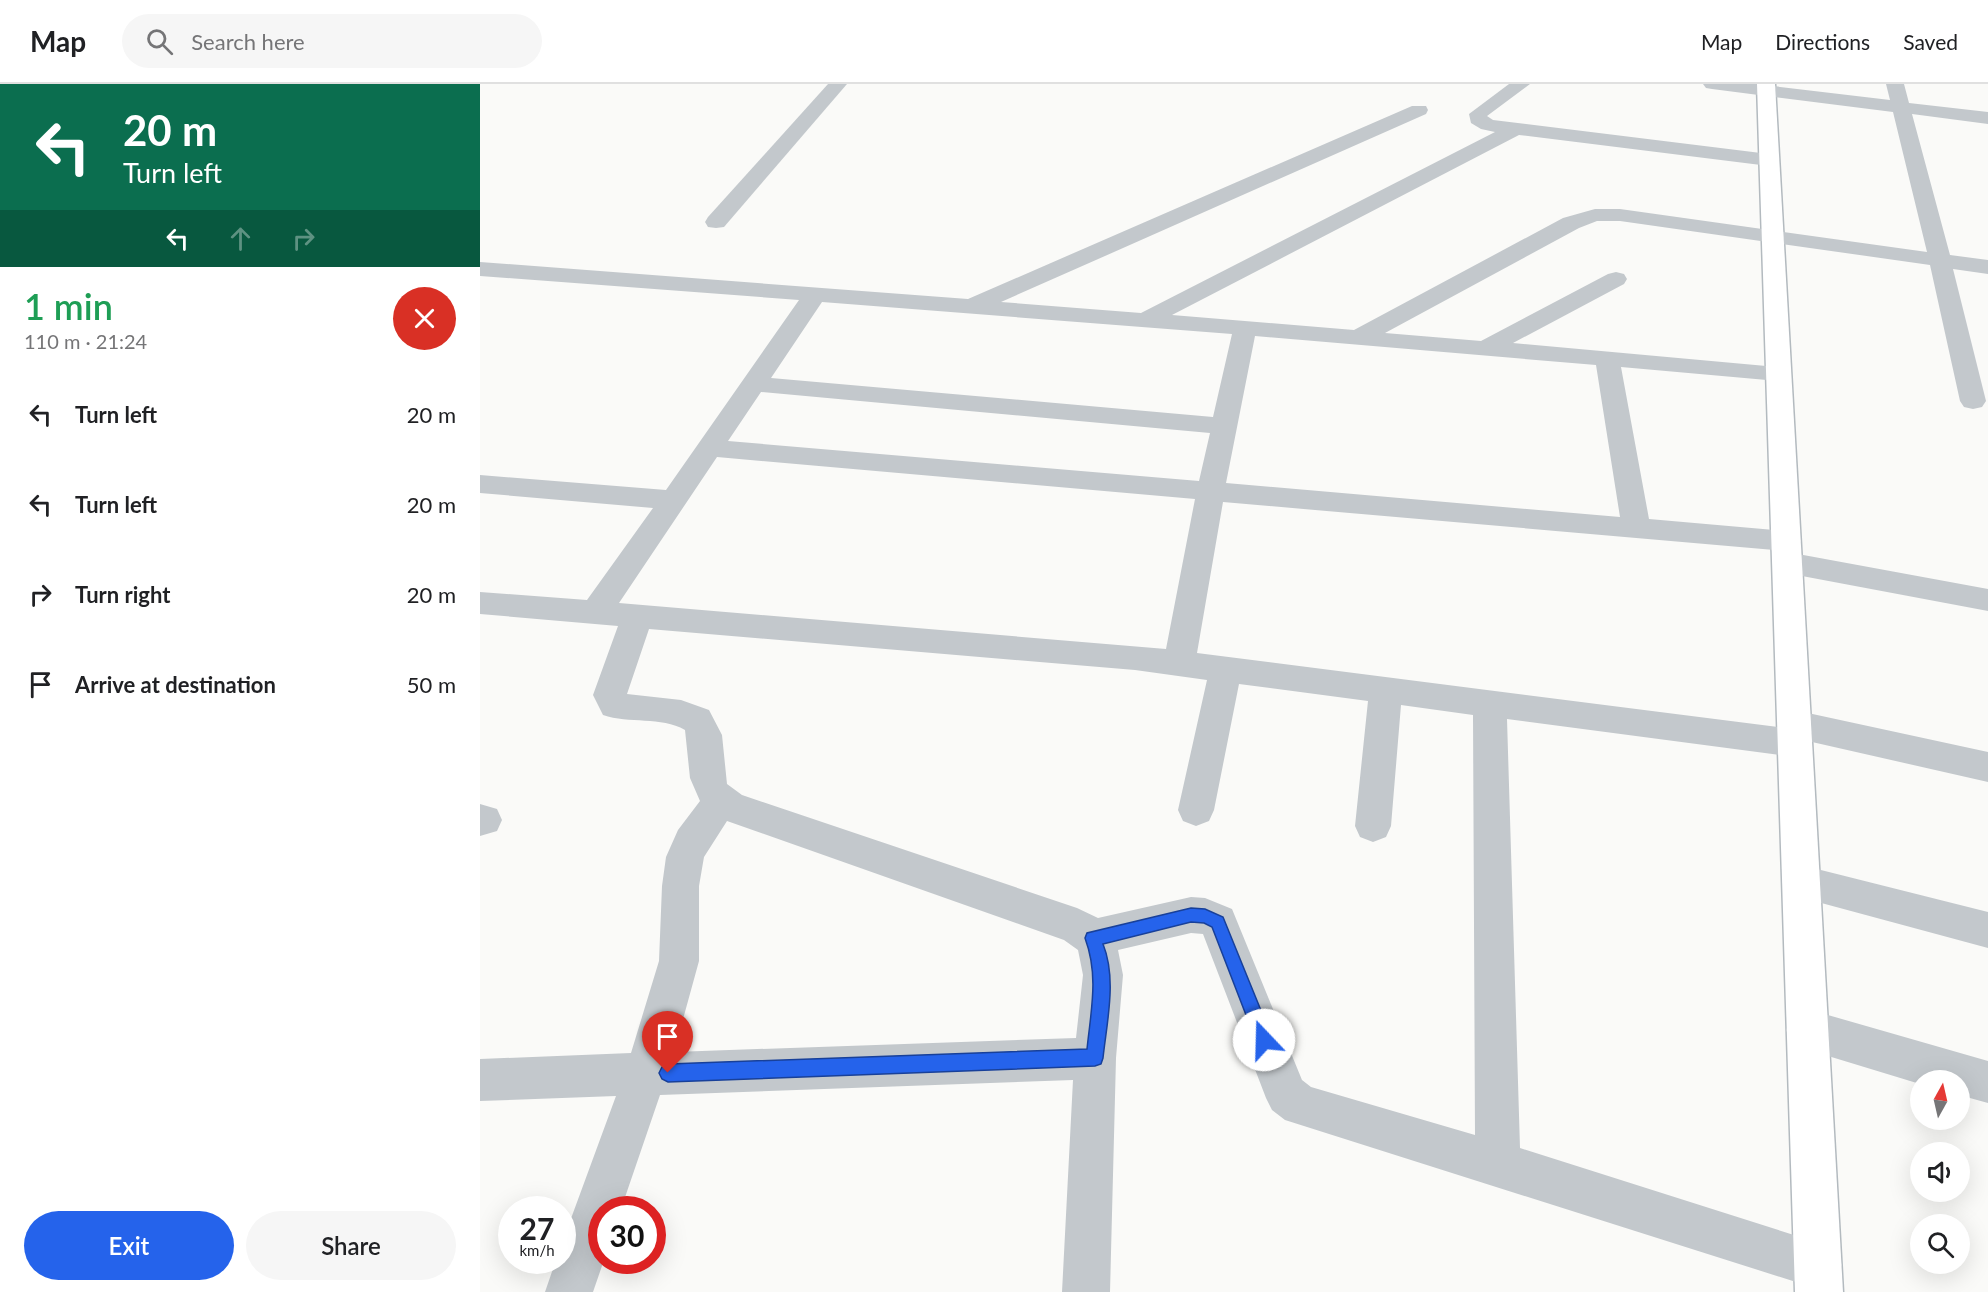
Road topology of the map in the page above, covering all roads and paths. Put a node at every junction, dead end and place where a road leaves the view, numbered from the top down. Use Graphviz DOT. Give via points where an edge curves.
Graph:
graph roads {
  1 [pos="838,84"];
  2 [pos="1521,84"];
  3 [pos="1712,84"];
  4 [pos="1895,84"];
  5 [pos="1766,88"];
  6 [pos="1901,107"];
  7 [pos="1419,110"];
  8 [pos="1988,118"];
  9 [pos="1518,128"];
  10 [pos="1769,160"];
  11 [pos="716,222"];
  12 [pos="1773,238"];
  13 [pos="1941,260"];
  14 [pos="1988,267"];
  15 [pos="480,269"];
  16 [pos="1616,279"];
  17 [pos="815,295"];
  18 [pos="971,307"];
  19 [pos="1145,320"];
  20 [pos="1245,328"];
  21 [pos="1359,337"];
  22 [pos="1486,348"];
  23 [pos="1607,359"];
  24 [pos="1778,373"];
  25 [pos="754,384"];
  26 [pos="1973,401"];
  27 [pos="1225,426"];
  28 [pos="709,448"];
  29 [pos="480,483"];
  30 [pos="1211,490"];
  31 [pos="674,500"];
  32 [pos="1636,528"];
  33 [pos="1786,552"];
  34 [pos="1988,600"];
  35 [pos="480,603"];
  36 [pos="596,612"];
  37 [pos="638,615"];
  38 [pos="1179,664"];
  39 [pos="1226,670"];
  40 [pos="1386,691"];
  41 [pos="1490,704"];
  42 [pos="1794,734"];
  43 [pos="1988,767"];
  44 [pos="722,800"];
  45 [pos="1196,810"];
  46 [pos="1373,826"];
  47 [pos="1801,882"];
  48 [pos="1988,930"];
  49 [pos="1093,938"];
  50 [pos="1807,1030"];
  51 [pos="1095,1058"];
  52 [pos="644,1074"];
  53 [pos="480,1080"];
  54 [pos="1988,1082"];
  55 [pos="1498,1164"];
  56 [pos="1818,1279"];
  57 [pos="569,1292"];
  58 [pos="1086,1292"];
  1 -- 11 [label="street"];
  2 -- 9 [label="street" via="1478,114 1478,119 1488,125"];
  3 -- 5 [label="street"];
  4 -- 6 [label="street"];
  5 -- 6 [label="street"];
  5 -- 10 [label="street"];
  6 -- 8 [label="street"];
  6 -- 13 [label="street"];
  7 -- 18 [label="street"];
  9 -- 10 [label="street"];
  9 -- 19 [label="street"];
  10 -- 12 [label="street"];
  12 -- 13 [label="street"];
  12 -- 21 [label="street" via="1620,215 1595,215 1571,223"];
  12 -- 24 [label="street"];
  13 -- 14 [label="street"];
  13 -- 26 [label="street"];
  15 -- 17 [label="street"];
  16 -- 22 [label="street"];
  17 -- 18 [label="street"];
  17 -- 25 [label="street"];
  18 -- 19 [label="street"];
  19 -- 20 [label="street"];
  20 -- 21 [label="street"];
  20 -- 27 [label="street"];
  21 -- 22 [label="street"];
  22 -- 23 [label="street"];
  23 -- 24 [label="street"];
  23 -- 32 [label="street"];
  24 -- 33 [label="street"];
  25 -- 27 [label="street"];
  25 -- 28 [label="street"];
  27 -- 30 [label="street"];
  28 -- 30 [label="street"];
  28 -- 31 [label="street"];
  29 -- 31 [label="street"];
  30 -- 32 [label="street"];
  30 -- 38 [label="street"];
  31 -- 36 [label="street"];
  32 -- 33 [label="street"];
  33 -- 34 [label="street"];
  33 -- 42 [label="street"];
  35 -- 36 [label="street"];
  36 -- 37 [label="street"];
  37 -- 38 [label="street"];
  37 -- 44 [label="street" via="610,695 615,706 684,714 698,720 703,730 709,782"];
  38 -- 39 [label="street"];
  39 -- 40 [label="street"];
  39 -- 45 [label="street"];
  40 -- 41 [label="street"];
  40 -- 46 [label="street"];
  41 -- 42 [label="street"];
  41 -- 55 [label="street"];
  42 -- 43 [label="street"];
  42 -- 47 [label="street"];
  44 -- 49 [label="street" via="1077,926"];
  44 -- 52 [label="street" via="685,857 681,957"];
  47 -- 48 [label="street"];
  47 -- 50 [label="street"];
  49 -- 51 [label="street" via="1103,975"];
  49 -- 55 [label="street" via="1191,915 1218,922 1287,1095 1300,1106"];
  50 -- 54 [label="street"];
  50 -- 56 [label="street"];
  51 -- 52 [label="street"];
  51 -- 58 [label="street"];
  52 -- 53 [label="street"];
  52 -- 57 [label="street"];
  55 -- 56 [label="street"];
}
